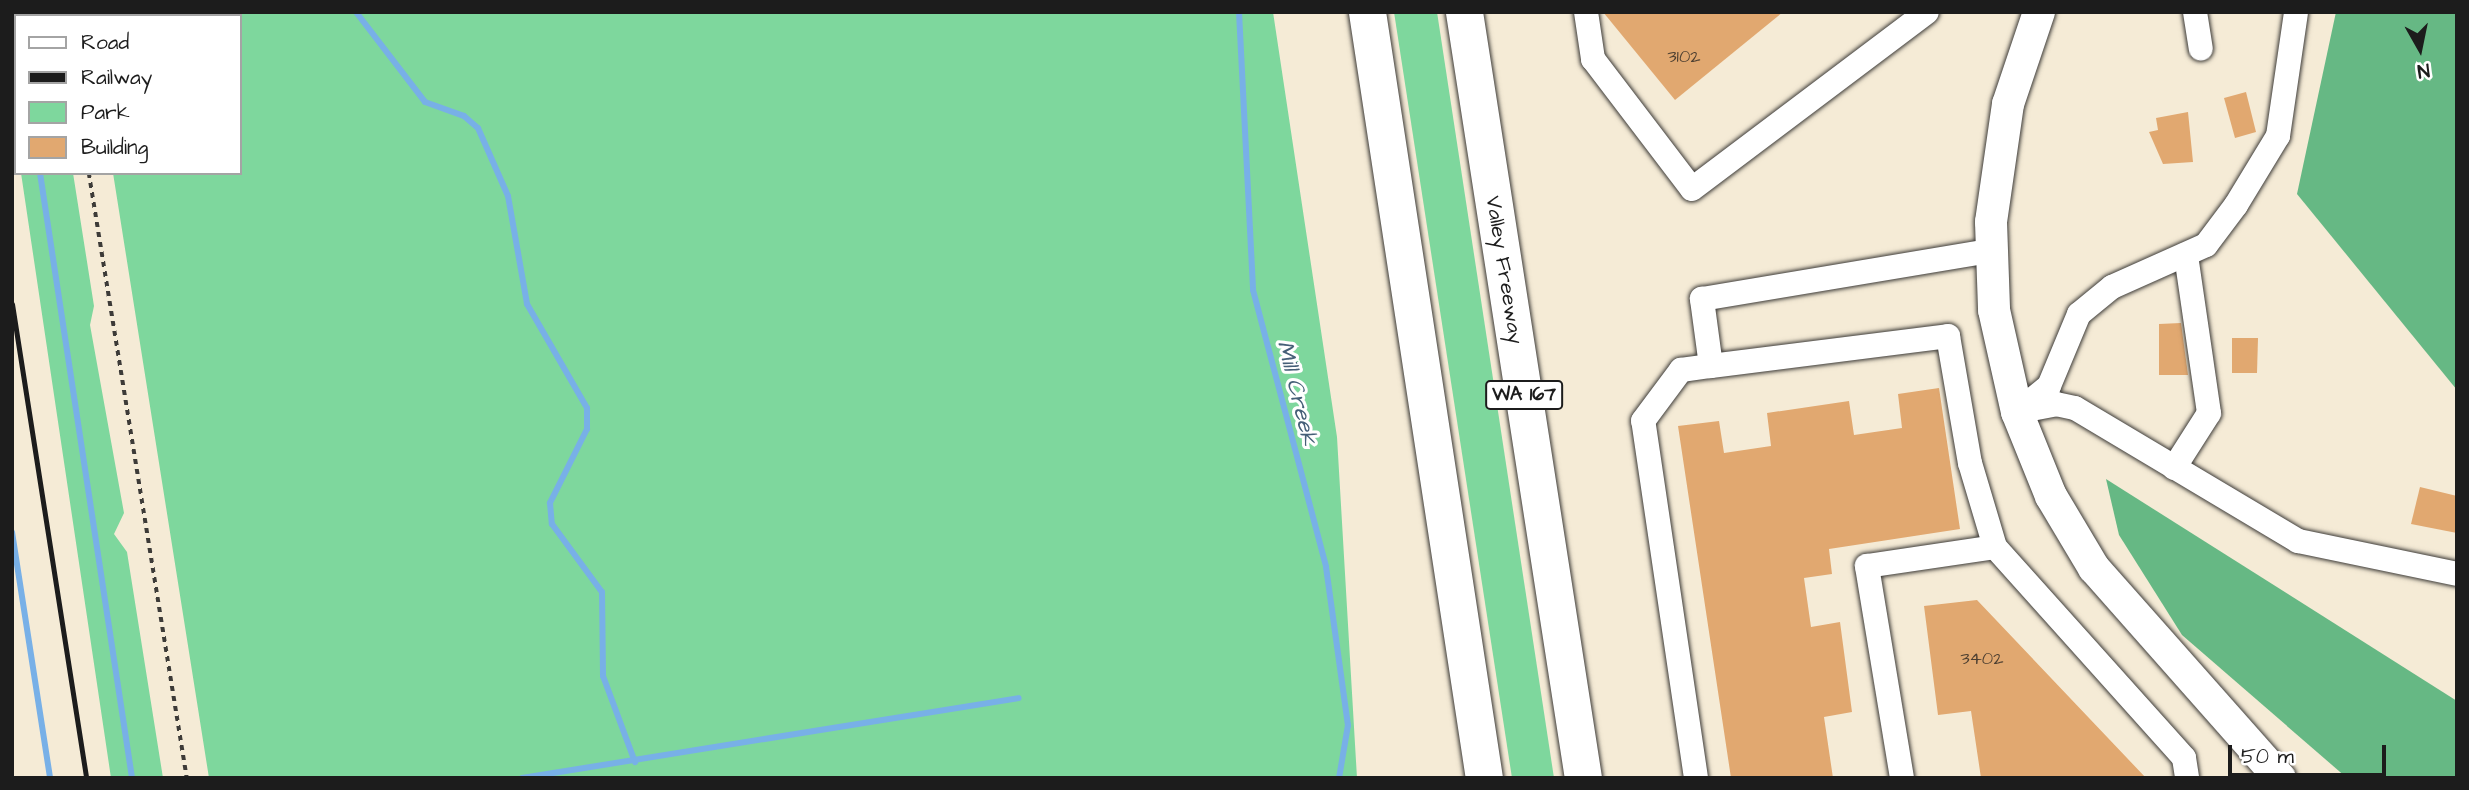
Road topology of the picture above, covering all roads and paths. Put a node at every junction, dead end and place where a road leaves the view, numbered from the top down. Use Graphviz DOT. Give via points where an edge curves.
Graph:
graph roads {
  1 [pos="1367,12"];
  2 [pos="1464,12"];
  3 [pos="1586,12"];
  4 [pos="1927,12"];
  5 [pos="2039,12"];
  6 [pos="2195,12"];
  7 [pos="2296,13"];
  8 [pos="2201,49"];
  9 [pos="89,175"];
  10 [pos="1990,251"];
  11 [pos="2186,255"];
  12 [pos="1711,366"];
  13 [pos="2017,412"];
  14 [pos="2174,468"];
  15 [pos="1994,547"];
  16 [pos="2457,575"];
  17 [pos="187,778"];
  18 [pos="1484,778"];
  19 [pos="1583,778"];
  20 [pos="1696,778"];
  21 [pos="1902,778"];
  22 [pos="2187,778"];
  23 [pos="2280,778"];
  1 -- 18 [label="highway"];
  2 -- 19 [label="highway, Valley Freeway / WA 167"];
  3 -- 4 [label="lane" via="1593,59 1692,189"];
  5 -- 10 [label="main road" via="2003,128"];
  6 -- 8 [label="lane"];
  7 -- 11 [label="lane" via="2278,136 2206,245"];
  9 -- 17 [label="path"];
  10 -- 12 [label="lane" via="1702,299"];
  10 -- 13 [label="main road" via="1994,310"];
  11 -- 13 [label="lane" via="2112,286 2079,314 2049,386"];
  11 -- 14 [label="lane" via="2209,413"];
  12 -- 15 [label="lane" via="1948,336 1970,463"];
  12 -- 20 [label="lane" via="1681,370 1643,421"];
  13 -- 14 [label="lane" via="2056,404 2075,408"];
  13 -- 23 [label="main road" via="2051,496 2094,568"];
  14 -- 16 [label="lane" via="2298,541"];
  15 -- 21 [label="lane" via="1867,566"];
  15 -- 22 [label="lane" via="2184,758"];
}
